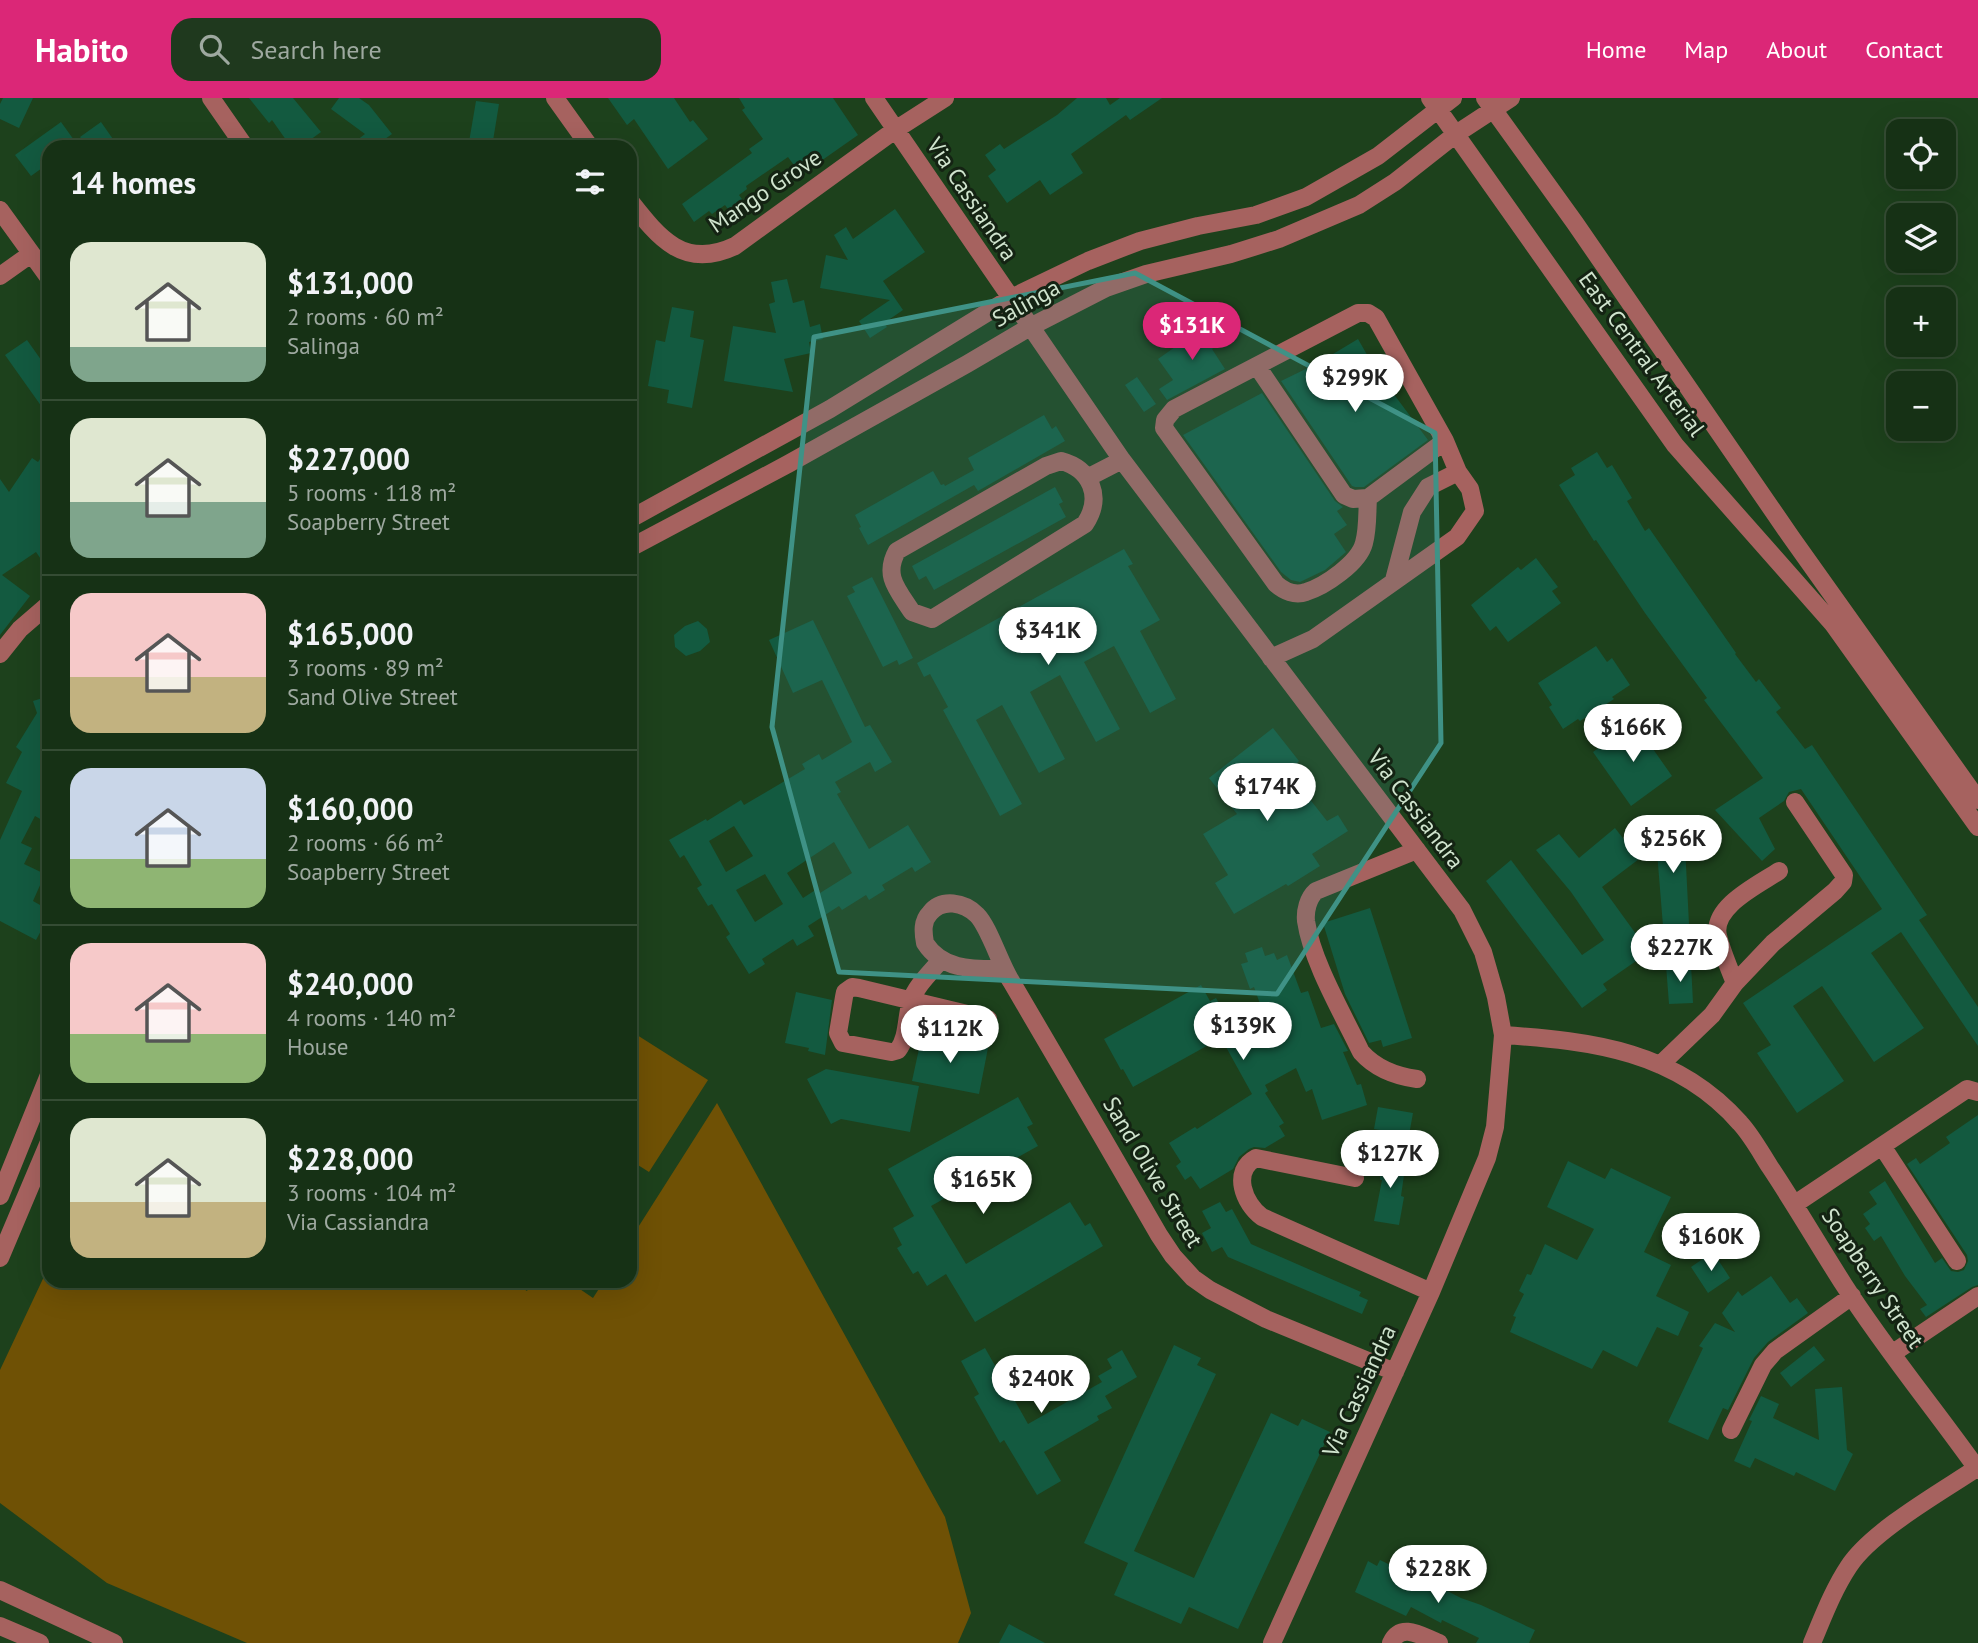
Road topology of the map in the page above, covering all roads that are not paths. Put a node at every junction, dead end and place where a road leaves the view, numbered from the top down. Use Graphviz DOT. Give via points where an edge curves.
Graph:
graph roads {
  1 [pos="211,98"];
  2 [pos="555,98"];
  3 [pos="874,98"];
  4 [pos="945,98"];
  5 [pos="1453,98"];
  6 [pos="1511,98"];
  7 [pos="1434,103"];
  8 [pos="1489,104"];
  9 [pos="895,130"];
  10 [pos="1456,134"];
  11 [pos="241,140"];
  12 [pos="585,140"];
  13 [pos="0,210"];
  14 [pos="637,210"];
  15 [pos="31,254"];
  16 [pos="42,269"];
  17 [pos="0,276"];
  18 [pos="1011,298"];
  19 [pos="1030,327"];
  20 [pos="1257,366"];
  21 [pos="1445,441"];
  22 [pos="1122,460"];
  23 [pos="1458,472"];
  24 [pos="1089,477"];
  25 [pos="1368,498"];
  26 [pos="637,515"];
  27 [pos="637,544"];
  28 [pos="1394,580"];
  29 [pos="42,610"];
  30 [pos="1841,620"];
  31 [pos="0,654"];
  32 [pos="1270,658"];
  33 [pos="1978,800"];
  34 [pos="1795,802"];
  35 [pos="1978,827"];
  36 [pos="1417,850"];
  37 [pos="1779,871"];
  38 [pos="941,960"];
  39 [pos="1003,969"];
  40 [pos="1735,983"];
  41 [pos="911,1001"];
  42 [pos="988,1018"];
  43 [pos="1503,1035"];
  44 [pos="1660,1065"];
  45 [pos="1417,1079"];
  46 [pos="42,1092"];
  47 [pos="1978,1093"];
  48 [pos="1882,1146"];
  49 [pos="42,1159"];
  50 [pos="1354,1178"];
  51 [pos="0,1196"];
  52 [pos="1794,1204"];
  53 [pos="0,1258"];
  54 [pos="1957,1261"];
  55 [pos="1431,1292"];
  56 [pos="1852,1296"];
  57 [pos="1978,1296"];
  58 [pos="1893,1353"];
  59 [pos="1395,1372"];
  60 [pos="1731,1430"];
  61 [pos="1977,1469"];
  62 [pos="0,1590"];
  63 [pos="0,1626"];
  64 [pos="40,1643"];
  65 [pos="114,1643"];
  66 [pos="1272,1643"];
  67 [pos="1391,1643"];
  68 [pos="1439,1643"];
  69 [pos="1812,1643"];
  1 -- 11 [label="street"];
  2 -- 12 [label="street"];
  3 -- 9 [label="street, Via Cassiandra"];
  4 -- 9 [label="street, Mango Grove"];
  5 -- 7 [label="street, Salinga"];
  6 -- 8 [label="street, Salinga"];
  7 -- 10 [label="street, East Central Arterial"];
  7 -- 18 [label="street, Salinga" via="1378,156 1306,198 1256,215 1140,241"];
  8 -- 10 [label="street, Salinga"];
  8 -- 30 [label="street, East Central Arterial" via="1791,537"];
  9 -- 14 [label="street, Mango Grove" via="718,254 690,254 674,247 654,232"];
  9 -- 18 [label="street, Via Cassiandra"];
  10 -- 19 [label="street, Salinga" via="1395,182 1322,223 1106,288"];
  10 -- 30 [label="street, East Central Arterial" via="1675,445"];
  13 -- 15 [label="street"];
  15 -- 16 [label="street"];
  15 -- 17 [label="street"];
  18 -- 19 [label="street, Via Cassiandra"];
  18 -- 26 [label="street, Salinga" via="830,409"];
  19 -- 22 [label="street, Via Cassiandra"];
  19 -- 27 [label="street, Salinga"];
  20 -- 21 [label="street" via="1358,313 1368,313 1376,318"];
  20 -- 25 [label="street" via="1345,495"];
  20 -- 25 [label="street" via="1174,409 1164,420 1164,428 1276,584 1285,592 1305,593 1351,565 1364,543"];
  21 -- 23 [label="street"];
  21 -- 25 [label="street"];
  22 -- 24 [label="street"];
  22 -- 32 [label="street, Via Cassiandra"];
  23 -- 28 [label="street" via="1428,487 1412,512"];
  23 -- 28 [label="street" via="1470,489 1475,511 1457,537"];
  24 -- 24 [label="street" via="1095,499 1086,524 932,619 912,612 891,577 897,551 1046,466 1061,461"];
  28 -- 32 [label="street" via="1313,639"];
  29 -- 31 [label="street"];
  30 -- 33 [label="street"];
  30 -- 35 [label="street"];
  32 -- 36 [label="street, Via Cassiandra"];
  34 -- 40 [label="street" via="1844,875 1843,882"];
  36 -- 43 [label="street, Via Cassiandra" via="1462,909 1483,952"];
  36 -- 45 [label="street" via="1316,891 1308,903 1306,921 1319,965 1361,1052 1397,1076"];
  37 -- 40 [label="street" via="1726,907 1719,920 1717,933"];
  38 -- 39 [label="street" via="964,968"];
  38 -- 39 [label="street, Sand Olive Street" via="925,943 925,921 940,905 952,903 966,906 979,917"];
  38 -- 41 [label="street"];
  39 -- 59 [label="street, Sand Olive Street" via="1159,1235 1193,1278 1266,1319"];
  40 -- 44 [label="street" via="1712,1015"];
  41 -- 41 [label="street" via="848,989 840,1038 847,1045 898,1050"];
  41 -- 42 [label="street"];
  43 -- 44 [label="street, Soapberry Street" via="1617,1048"];
  43 -- 55 [label="street, Via Cassiandra" via="1495,1127 1487,1157"];
  44 -- 52 [label="street, Soapberry Street" via="1702,1088 1741,1123"];
  46 -- 51 [label="street"];
  47 -- 48 [label="street" via="1967,1089"];
  48 -- 52 [label="street"];
  48 -- 54 [label="street"];
  49 -- 53 [label="street"];
  50 -- 55 [label="street" via="1256,1158 1245,1168 1242,1182 1251,1207 1262,1217"];
  52 -- 56 [label="street, Soapberry Street"];
  55 -- 59 [label="street, Via Cassiandra"];
  56 -- 58 [label="street, Soapberry Street"];
  56 -- 60 [label="street" via="1775,1351 1763,1365"];
  57 -- 58 [label="street"];
  58 -- 61 [label="street, Soapberry Street"];
  59 -- 66 [label="street, Via Cassiandra"];
  61 -- 69 [label="street, Soapberry Street" via="1864,1547 1833,1595"];
  62 -- 65 [label="street"];
  63 -- 64 [label="street"];
  67 -- 68 [label="street" via="1409,1630"];
}
